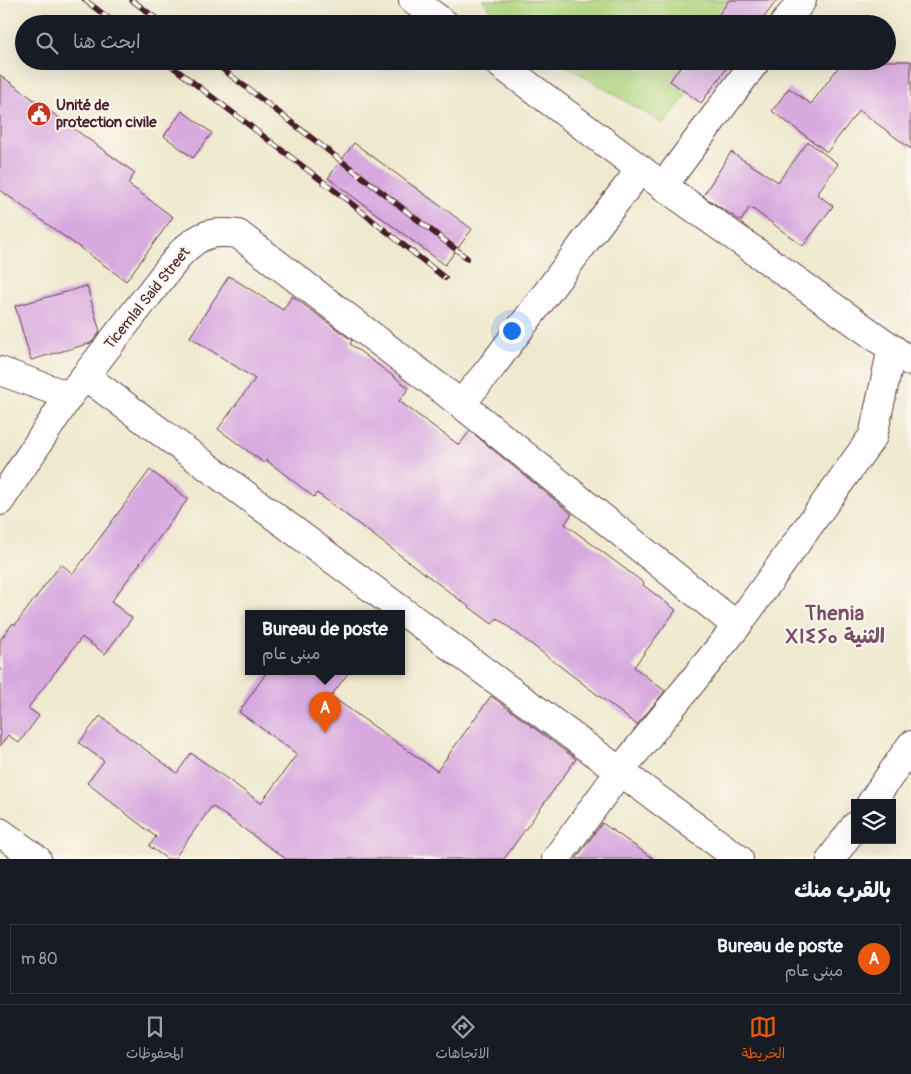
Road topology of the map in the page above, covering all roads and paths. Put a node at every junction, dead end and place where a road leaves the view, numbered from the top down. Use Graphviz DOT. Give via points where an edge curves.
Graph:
graph roads {
  1 [pos="413,0"];
  2 [pos="802,0"];
  3 [pos="433,15"];
  4 [pos="791,15"];
  5 [pos="508,70"];
  6 [pos="749,70"];
  7 [pos="641,169"];
  8 [pos="662,186"];
  9 [pos="901,355"];
  10 [pos="0,371"];
  11 [pos="77,386"];
  12 [pos="461,404"];
  13 [pos="0,501"];
  14 [pos="400,610"];
  15 [pos="405,613"];
  16 [pos="737,626"];
  17 [pos="910,748"];
  18 [pos="620,771"];
  19 [pos="874,799"];
  20 [pos="0,832"];
  21 [pos="851,832"];
  22 [pos="36,859"];
  23 [pos="556,859"];
  24 [pos="739,859"];
  25 [pos="832,859"];
  1 -- 3 [label="street"];
  2 -- 4 [label="street"];
  5 -- 7 [label="street"];
  6 -- 8 [label="street"];
  7 -- 8 [label="street"];
  7 -- 12 [label="street, bridge"];
  8 -- 9 [label="street"];
  9 -- 16 [label="street" via="872,436"];
  10 -- 11 [label="street"];
  11 -- 12 [label="street, Ticemlal Said Street" via="181,253 206,235 222,232 238,234"];
  11 -- 13 [label="street, Ticemlal Said Street"];
  11 -- 14 [label="street"];
  12 -- 16 [label="street, Ticemlal Said Street"];
  15 -- 18 [label="street"];
  16 -- 18 [label="street"];
  17 -- 19 [label="street"];
  18 -- 23 [label="street"];
  18 -- 24 [label="street"];
  20 -- 22 [label="street"];
  21 -- 25 [label="street"];
}
